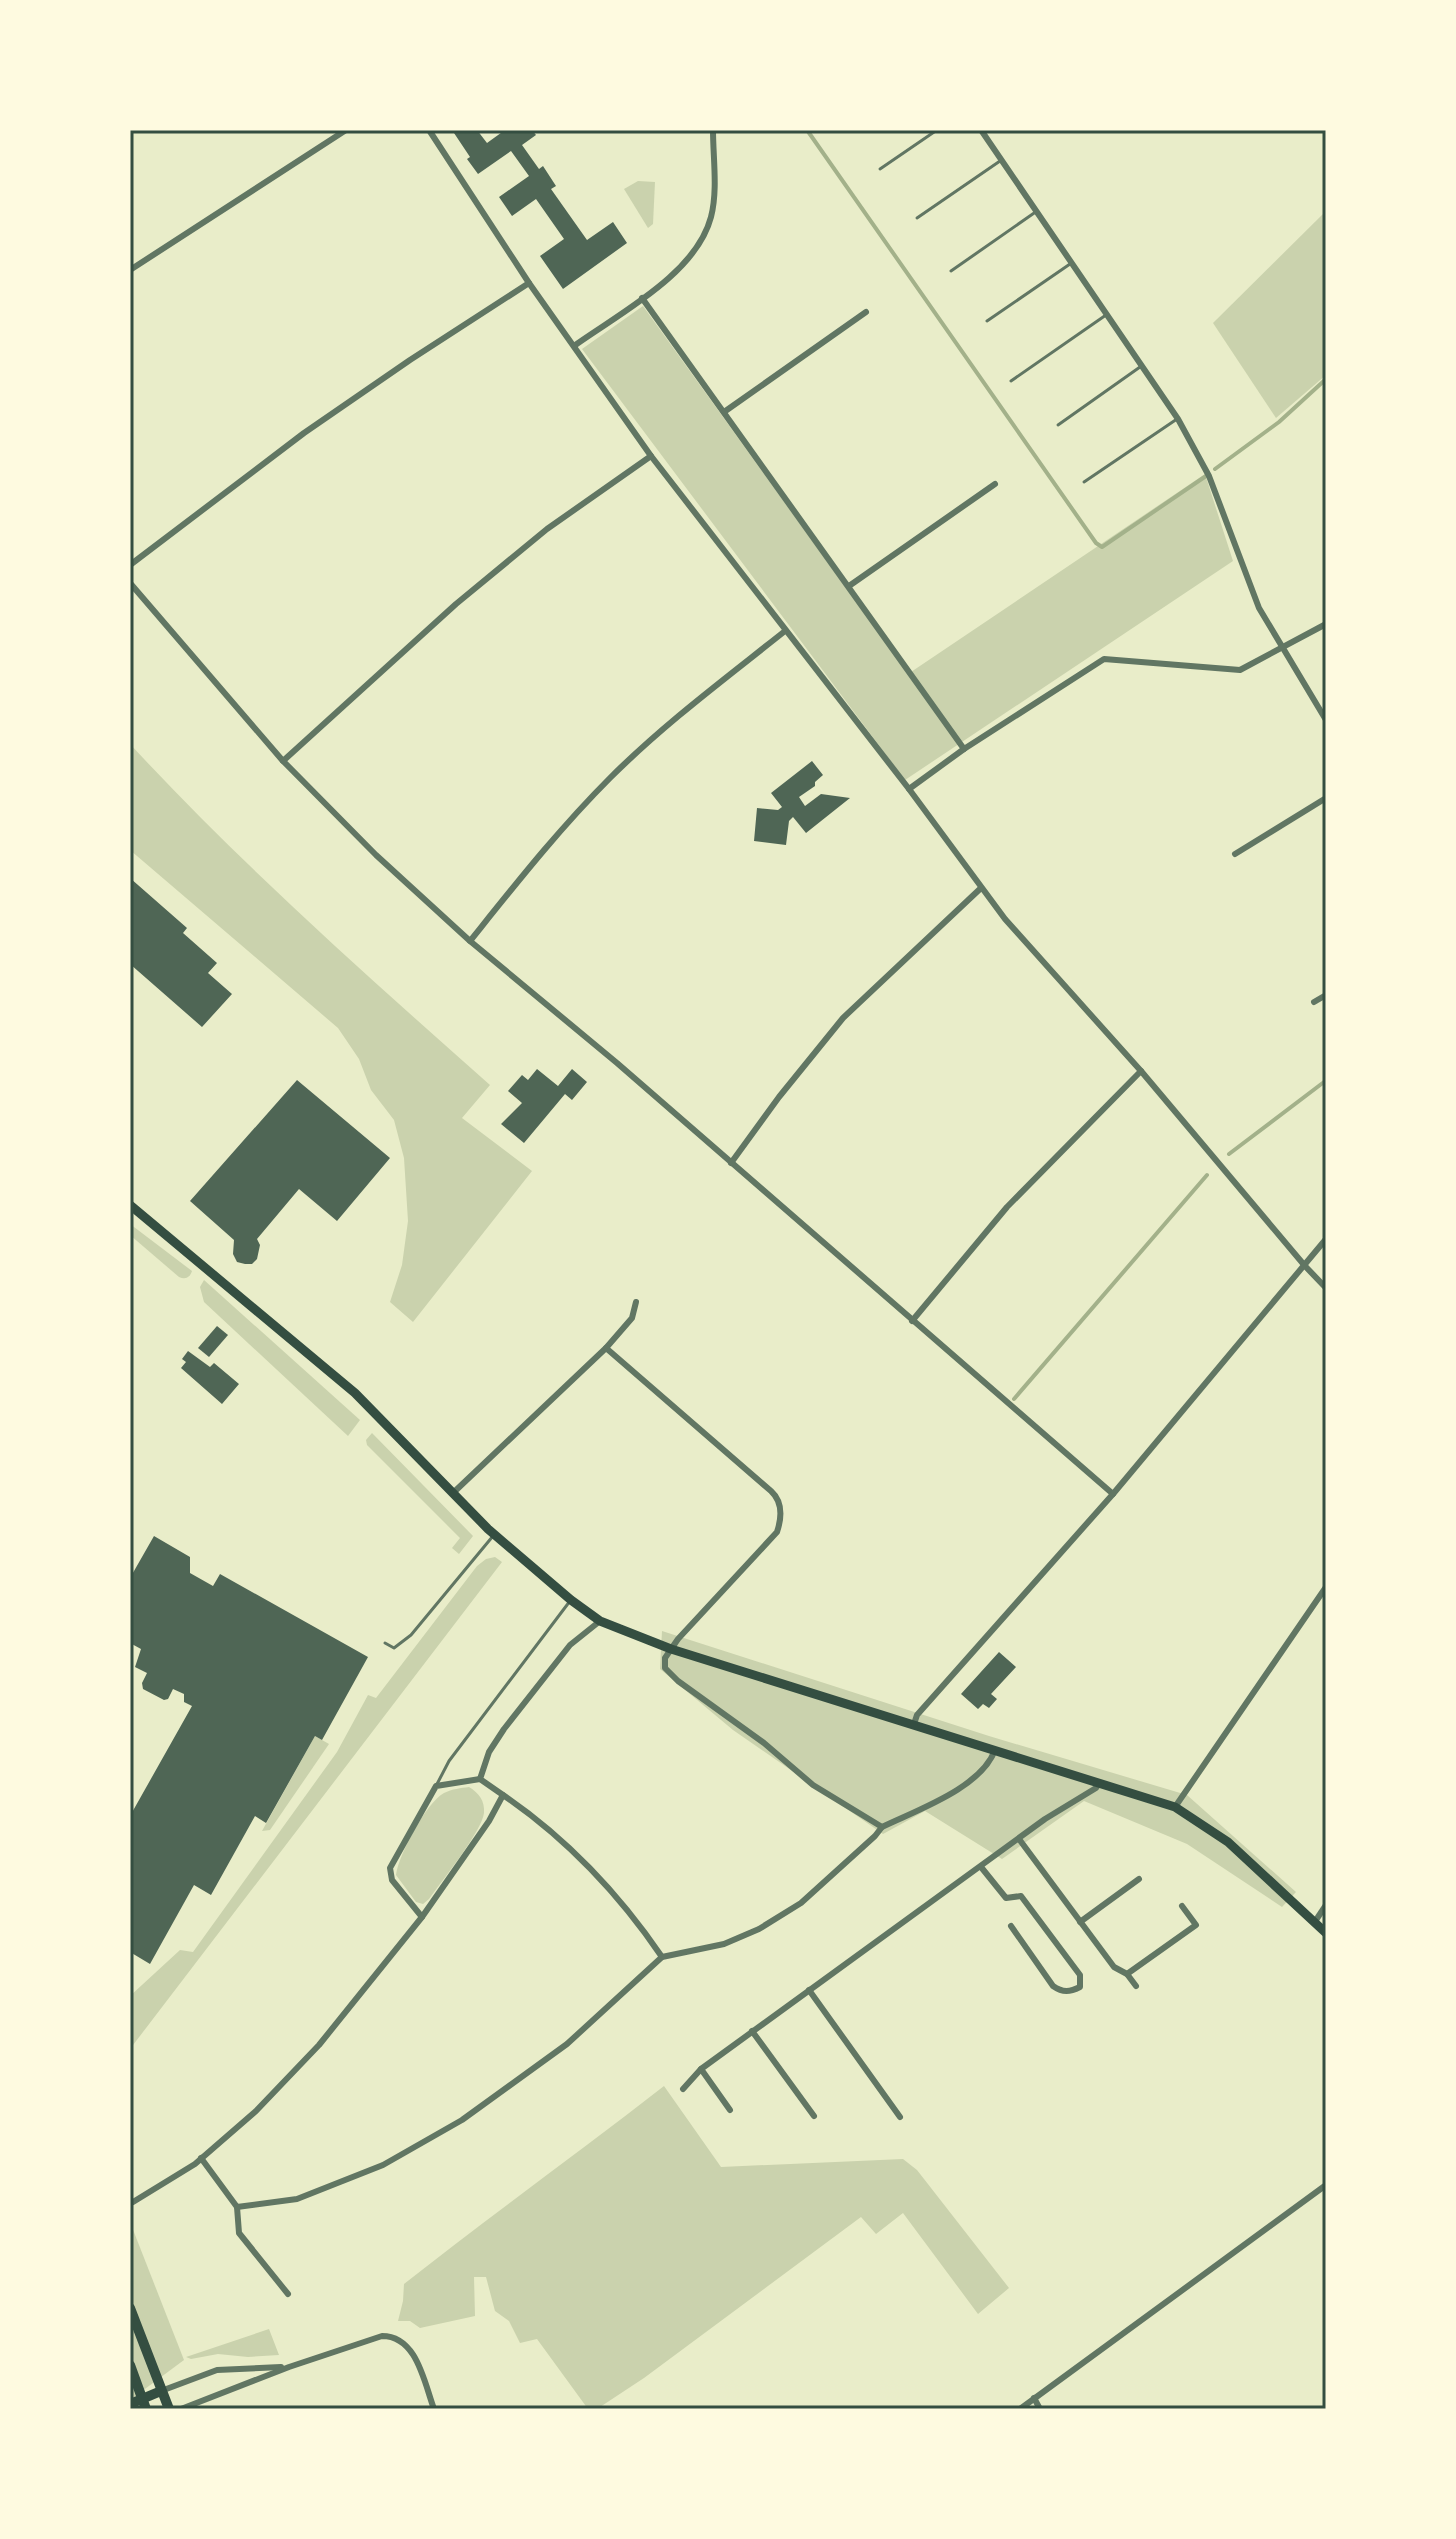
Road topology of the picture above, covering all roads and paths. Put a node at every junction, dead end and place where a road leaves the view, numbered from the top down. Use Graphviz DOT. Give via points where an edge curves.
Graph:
graph roads {
  1 [pos="346,130"];
  2 [pos="429,130"];
  3 [pos="713,130"];
  4 [pos="937,130"];
  5 [pos="981,130"];
  6 [pos="1002,160"];
  7 [pos="880,169"];
  8 [pos="1037,211"];
  9 [pos="917,218"];
  10 [pos="1072,263"];
  11 [pos="130,270"];
  12 [pos="951,271"];
  13 [pos="529,283"];
  14 [pos="642,298"];
  15 [pos="866,312"];
  16 [pos="1107,314"];
  17 [pos="987,321"];
  18 [pos="574,346"];
  19 [pos="1141,367"];
  20 [pos="1011,381"];
  21 [pos="724,412"];
  22 [pos="1178,419"];
  23 [pos="1058,425"];
  24 [pos="651,456"];
  25 [pos="1084,482"];
  26 [pos="995,484"];
  27 [pos="130,565"];
  28 [pos="130,583"];
  29 [pos="849,586"];
  30 [pos="1326,624"];
  31 [pos="785,631"];
  32 [pos="1283,648"];
  33 [pos="1326,720"];
  34 [pos="964,749"];
  35 [pos="283,761"];
  36 [pos="909,789"];
  37 [pos="1326,798"];
  38 [pos="1235,854"];
  39 [pos="981,888"];
  40 [pos="470,941"];
  41 [pos="1326,995"];
  42 [pos="1314,1002"];
  43 [pos="1141,1071"];
  44 [pos="731,1163"];
  45 [pos="130,1205"];
  46 [pos="1326,1239"];
  47 [pos="1305,1266"];
  48 [pos="1326,1288"];
  49 [pos="636,1302"];
  50 [pos="912,1321"];
  51 [pos="606,1348"];
  52 [pos="453,1493"];
  53 [pos="1113,1494"];
  54 [pos="494,1535"];
  55 [pos="1326,1587"];
  56 [pos="571,1600"];
  57 [pos="600,1621"];
  58 [pos="385,1643"];
  59 [pos="671,1649"];
  60 [pos="914,1724"];
  61 [pos="995,1750"];
  62 [pos="480,1779"];
  63 [pos="1099,1783"];
  64 [pos="436,1786"];
  65 [pos="503,1795"];
  66 [pos="1175,1807"];
  67 [pos="882,1827"];
  68 [pos="1019,1839"];
  69 [pos="981,1867"];
  70 [pos="1139,1879"];
  71 [pos="1326,1905"];
  72 [pos="1182,1906"];
  73 [pos="422,1917"];
  74 [pos="1080,1922"];
  75 [pos="1314,1923"];
  76 [pos="1011,1926"];
  77 [pos="1326,1933"];
  78 [pos="662,1957"];
  79 [pos="1127,1974"];
  80 [pos="1136,1986"];
  81 [pos="809,1990"];
  82 [pos="752,2031"];
  83 [pos="701,2069"];
  84 [pos="683,2089"];
  85 [pos="730,2110"];
  86 [pos="814,2116"];
  87 [pos="900,2117"];
  88 [pos="201,2158"];
  89 [pos="1326,2185"];
  90 [pos="133,2202"];
  91 [pos="237,2207"];
  92 [pos="288,2294"];
  93 [pos="130,2308"];
  94 [pos="130,2365"];
  95 [pos="289,2367"];
  96 [pos="161,2391"];
  97 [pos="1034,2398"];
  98 [pos="130,2404"];
  99 [pos="144,2404"];
  100 [pos="169,2409"];
  101 [pos="181,2409"];
  102 [pos="434,2409"];
  103 [pos="1020,2409"];
  104 [pos="1040,2409"];
  1 -- 11 [label="street"];
  2 -- 13 [label="street"];
  3 -- 14 [label="street" via="714,200 705,234 696,251"];
  4 -- 7 [label="lane"];
  5 -- 6 [label="street"];
  6 -- 8 [label="street"];
  6 -- 9 [label="lane"];
  8 -- 10 [label="street"];
  8 -- 12 [label="lane"];
  10 -- 16 [label="street"];
  10 -- 17 [label="lane"];
  13 -- 18 [label="street"];
  13 -- 27 [label="street" via="304,433"];
  14 -- 18 [label="street"];
  14 -- 21 [label="street"];
  15 -- 21 [label="street"];
  16 -- 19 [label="street"];
  16 -- 20 [label="lane"];
  18 -- 24 [label="street"];
  19 -- 22 [label="street"];
  19 -- 23 [label="lane"];
  21 -- 29 [label="street"];
  22 -- 25 [label="lane"];
  22 -- 32 [label="street" via="1209,476 1259,608"];
  24 -- 31 [label="street"];
  24 -- 35 [label="street" via="547,529 456,604"];
  26 -- 29 [label="street"];
  28 -- 35 [label="street"];
  29 -- 34 [label="street"];
  30 -- 32 [label="street"];
  31 -- 36 [label="street"];
  31 -- 40 [label="street" via="611,777 537,856"];
  32 -- 33 [label="street"];
  32 -- 34 [label="street" via="1240,670 1104,659"];
  34 -- 36 [label="street"];
  35 -- 40 [label="street"];
  36 -- 39 [label="street"];
  37 -- 38 [label="street"];
  39 -- 43 [label="street"];
  39 -- 44 [label="street" via="843,1018"];
  40 -- 44 [label="street"];
  41 -- 42 [label="street"];
  43 -- 47 [label="street"];
  43 -- 50 [label="street" via="1007,1207"];
  44 -- 50 [label="street"];
  45 -- 52 [label="main road" via="355,1393"];
  46 -- 47 [label="street"];
  47 -- 48 [label="street"];
  47 -- 53 [label="street"];
  49 -- 51 [label="street" via="632,1318"];
  50 -- 53 [label="street"];
  51 -- 52 [label="street"];
  51 -- 59 [label="street" via="771,1491 780,1507 777,1532"];
  52 -- 54 [label="main road"];
  53 -- 60 [label="street"];
  54 -- 56 [label="main road"];
  54 -- 58 [label="lane" via="411,1635 394,1648"];
  55 -- 66 [label="street"];
  56 -- 57 [label="main road"];
  56 -- 64 [label="lane" via="449,1761"];
  57 -- 59 [label="main road"];
  57 -- 62 [label="street" via="570,1645 504,1729"];
  59 -- 60 [label="main road"];
  59 -- 67 [label="street" via="665,1668 678,1681 813,1785"];
  60 -- 61 [label="main road"];
  61 -- 63 [label="main road"];
  61 -- 67 [label="street" via="966,1784"];
  62 -- 64 [label="street"];
  62 -- 65 [label="street"];
  63 -- 66 [label="main road"];
  63 -- 68 [label="street"];
  64 -- 73 [label="street" via="390,1868 392,1880"];
  65 -- 73 [label="street"];
  65 -- 78 [label="street" via="559,1836 609,1888"];
  66 -- 75 [label="main road" via="1228,1842"];
  67 -- 78 [label="street" via="801,1903 759,1929 724,1944"];
  68 -- 69 [label="street"];
  68 -- 74 [label="street"];
  69 -- 76 [label="street" via="1006,1898 1021,1896 1080,1975 1080,1987 1071,1992 1053,1986"];
  69 -- 81 [label="street"];
  70 -- 74 [label="street"];
  71 -- 75 [label="street"];
  72 -- 79 [label="street" via="1196,1925"];
  73 -- 88 [label="street" via="319,2045 256,2111"];
  74 -- 79 [label="street" via="1114,1967"];
  75 -- 77 [label="main road"];
  78 -- 91 [label="street" via="567,2044 462,2120 383,2165 297,2199"];
  79 -- 80 [label="street"];
  81 -- 82 [label="street"];
  81 -- 87 [label="street"];
  82 -- 83 [label="street"];
  82 -- 86 [label="street"];
  83 -- 84 [label="street"];
  83 -- 85 [label="street"];
  88 -- 90 [label="street"];
  88 -- 91 [label="street"];
  89 -- 97 [label="street"];
  91 -- 92 [label="street" via="239,2233"];
  93 -- 96 [label="main road"];
  94 -- 99 [label="main road"];
  95 -- 96 [label="street" via="217,2370"];
  95 -- 101 [label="street"];
  95 -- 102 [label="street" via="372,2337 393,2336 413,2353"];
  96 -- 99 [label="main road"];
  96 -- 100 [label="main road"];
  97 -- 103 [label="street"];
  97 -- 104 [label="street"];
  98 -- 99 [label="main road"];
}
